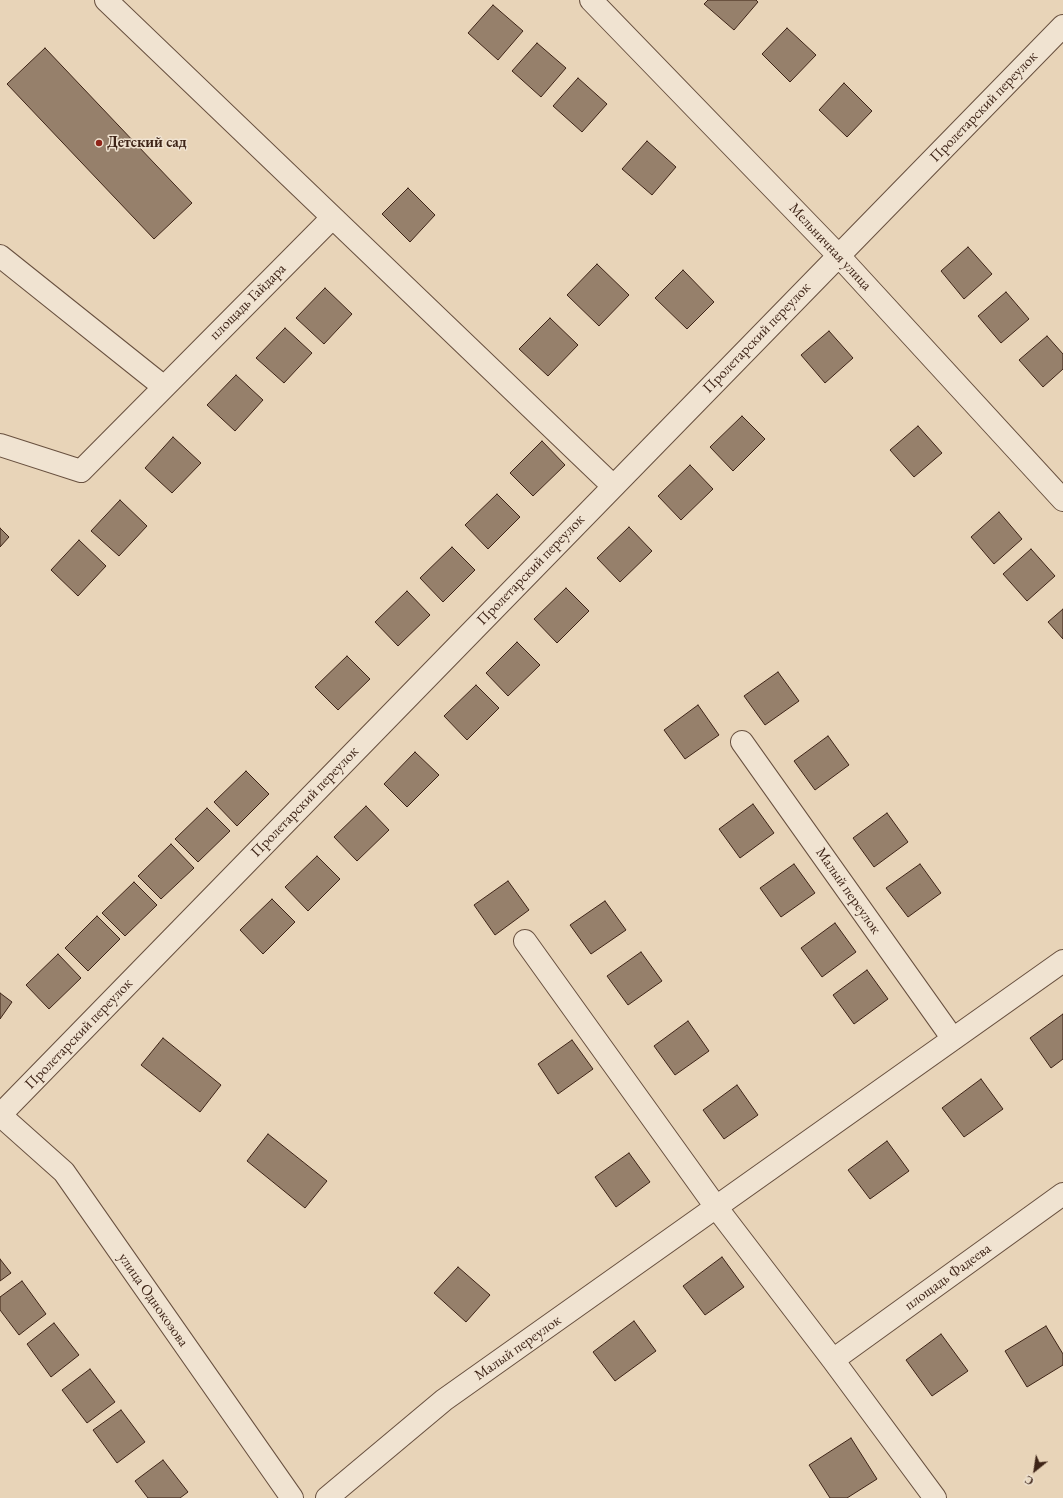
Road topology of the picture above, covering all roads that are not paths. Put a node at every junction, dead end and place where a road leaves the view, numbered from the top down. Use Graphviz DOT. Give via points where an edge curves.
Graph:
graph roads {
  1 [pos="106,0"];
  2 [pos="591,0"];
  3 [pos="1063,26"];
  4 [pos="332,218"];
  5 [pos="838,255"];
  6 [pos="0,256"];
  7 [pos="164,387"];
  8 [pos="0,446"];
  9 [pos="613,486"];
  10 [pos="1063,500"];
  11 [pos="742,742"];
  12 [pos="525,941"];
  13 [pos="1063,961"];
  14 [pos="953,1039"];
  15 [pos="0,1115"];
  16 [pos="1063,1194"];
  17 [pos="716,1207"];
  18 [pos="833,1360"];
  19 [pos="292,1498"];
  20 [pos="327,1498"];
  21 [pos="935,1498"];
  1 -- 4 [label="street"];
  2 -- 5 [label="street, Мельничная улица"];
  3 -- 5 [label="street, Пролетарский переулок"];
  4 -- 7 [label="street, площадь Гайдара"];
  4 -- 9 [label="street"];
  5 -- 9 [label="street, Пролетарский переулок"];
  5 -- 10 [label="street, Мельничная улица"];
  6 -- 7 [label="street"];
  7 -- 8 [label="street, площадь Гайдара" via="81,471"];
  9 -- 15 [label="street, Пролетарский переулок"];
  11 -- 14 [label="street, Малый переулок"];
  12 -- 17 [label="street"];
  13 -- 14 [label="street, Малый переулок"];
  14 -- 17 [label="street, Малый переулок"];
  15 -- 19 [label="street, улица Однокозова" via="64,1172"];
  16 -- 18 [label="street, площадь Фадеева"];
  17 -- 18 [label="street"];
  17 -- 20 [label="street, Малый переулок" via="444,1400"];
  18 -- 21 [label="street"];
}
